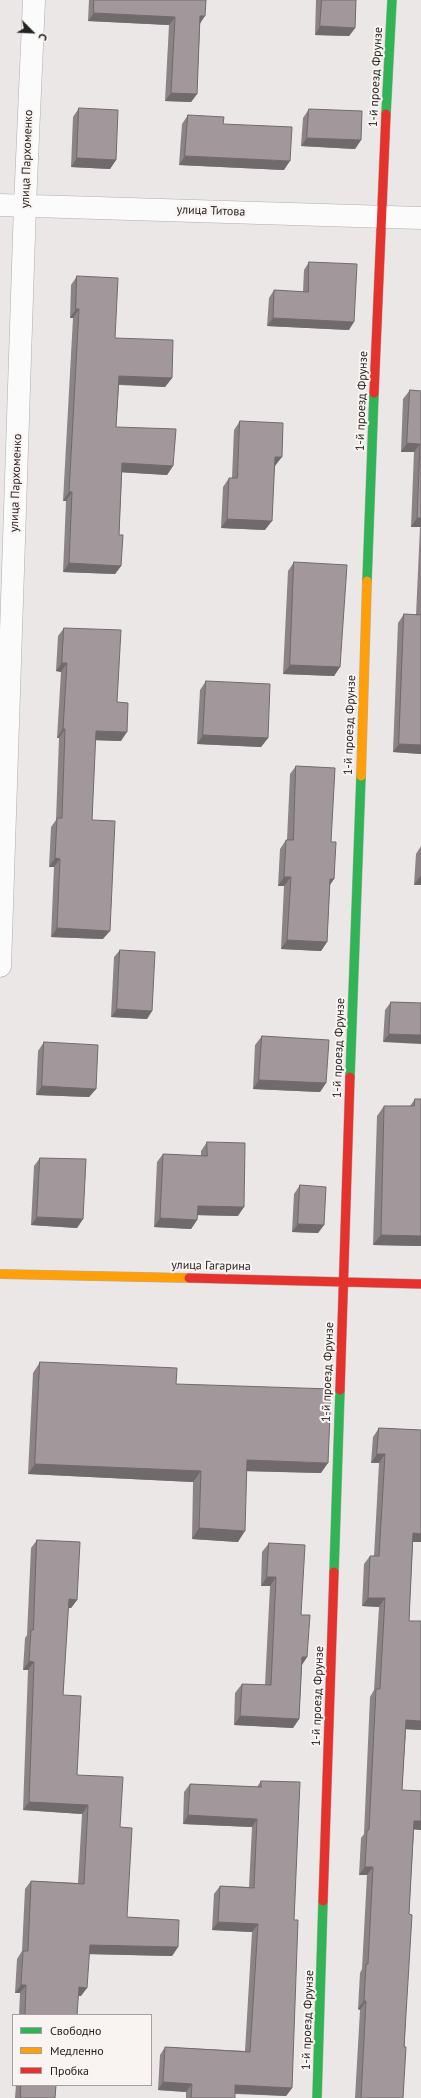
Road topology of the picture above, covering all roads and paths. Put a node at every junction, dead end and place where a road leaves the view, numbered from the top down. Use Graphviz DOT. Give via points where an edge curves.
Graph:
graph roads {
  1 [pos="34,0"];
  2 [pos="392,0"];
  3 [pos="0,205"];
  4 [pos="25,205"];
  5 [pos="380,217"];
  6 [pos="421,218"];
  7 [pos="0,966"];
  8 [pos="0,1274"];
  9 [pos="343,1281"];
  10 [pos="421,1284"];
  11 [pos="317,2098"];
  1 -- 4 [label="street, улица Пархоменко"];
  2 -- 5 [label="street, 1-й проезд Фрунзе"];
  3 -- 4 [label="street, улица Титова"];
  4 -- 5 [label="street, улица Титова"];
  4 -- 7 [label="street, улица Пархоменко"];
  5 -- 6 [label="street, улица Титова"];
  5 -- 9 [label="street, 1-й проезд Фрунзе"];
  8 -- 9 [label="street, улица Гагарина"];
  9 -- 10 [label="street, улица Гагарина"];
  9 -- 11 [label="street, 1-й проезд Фрунзе"];
}
